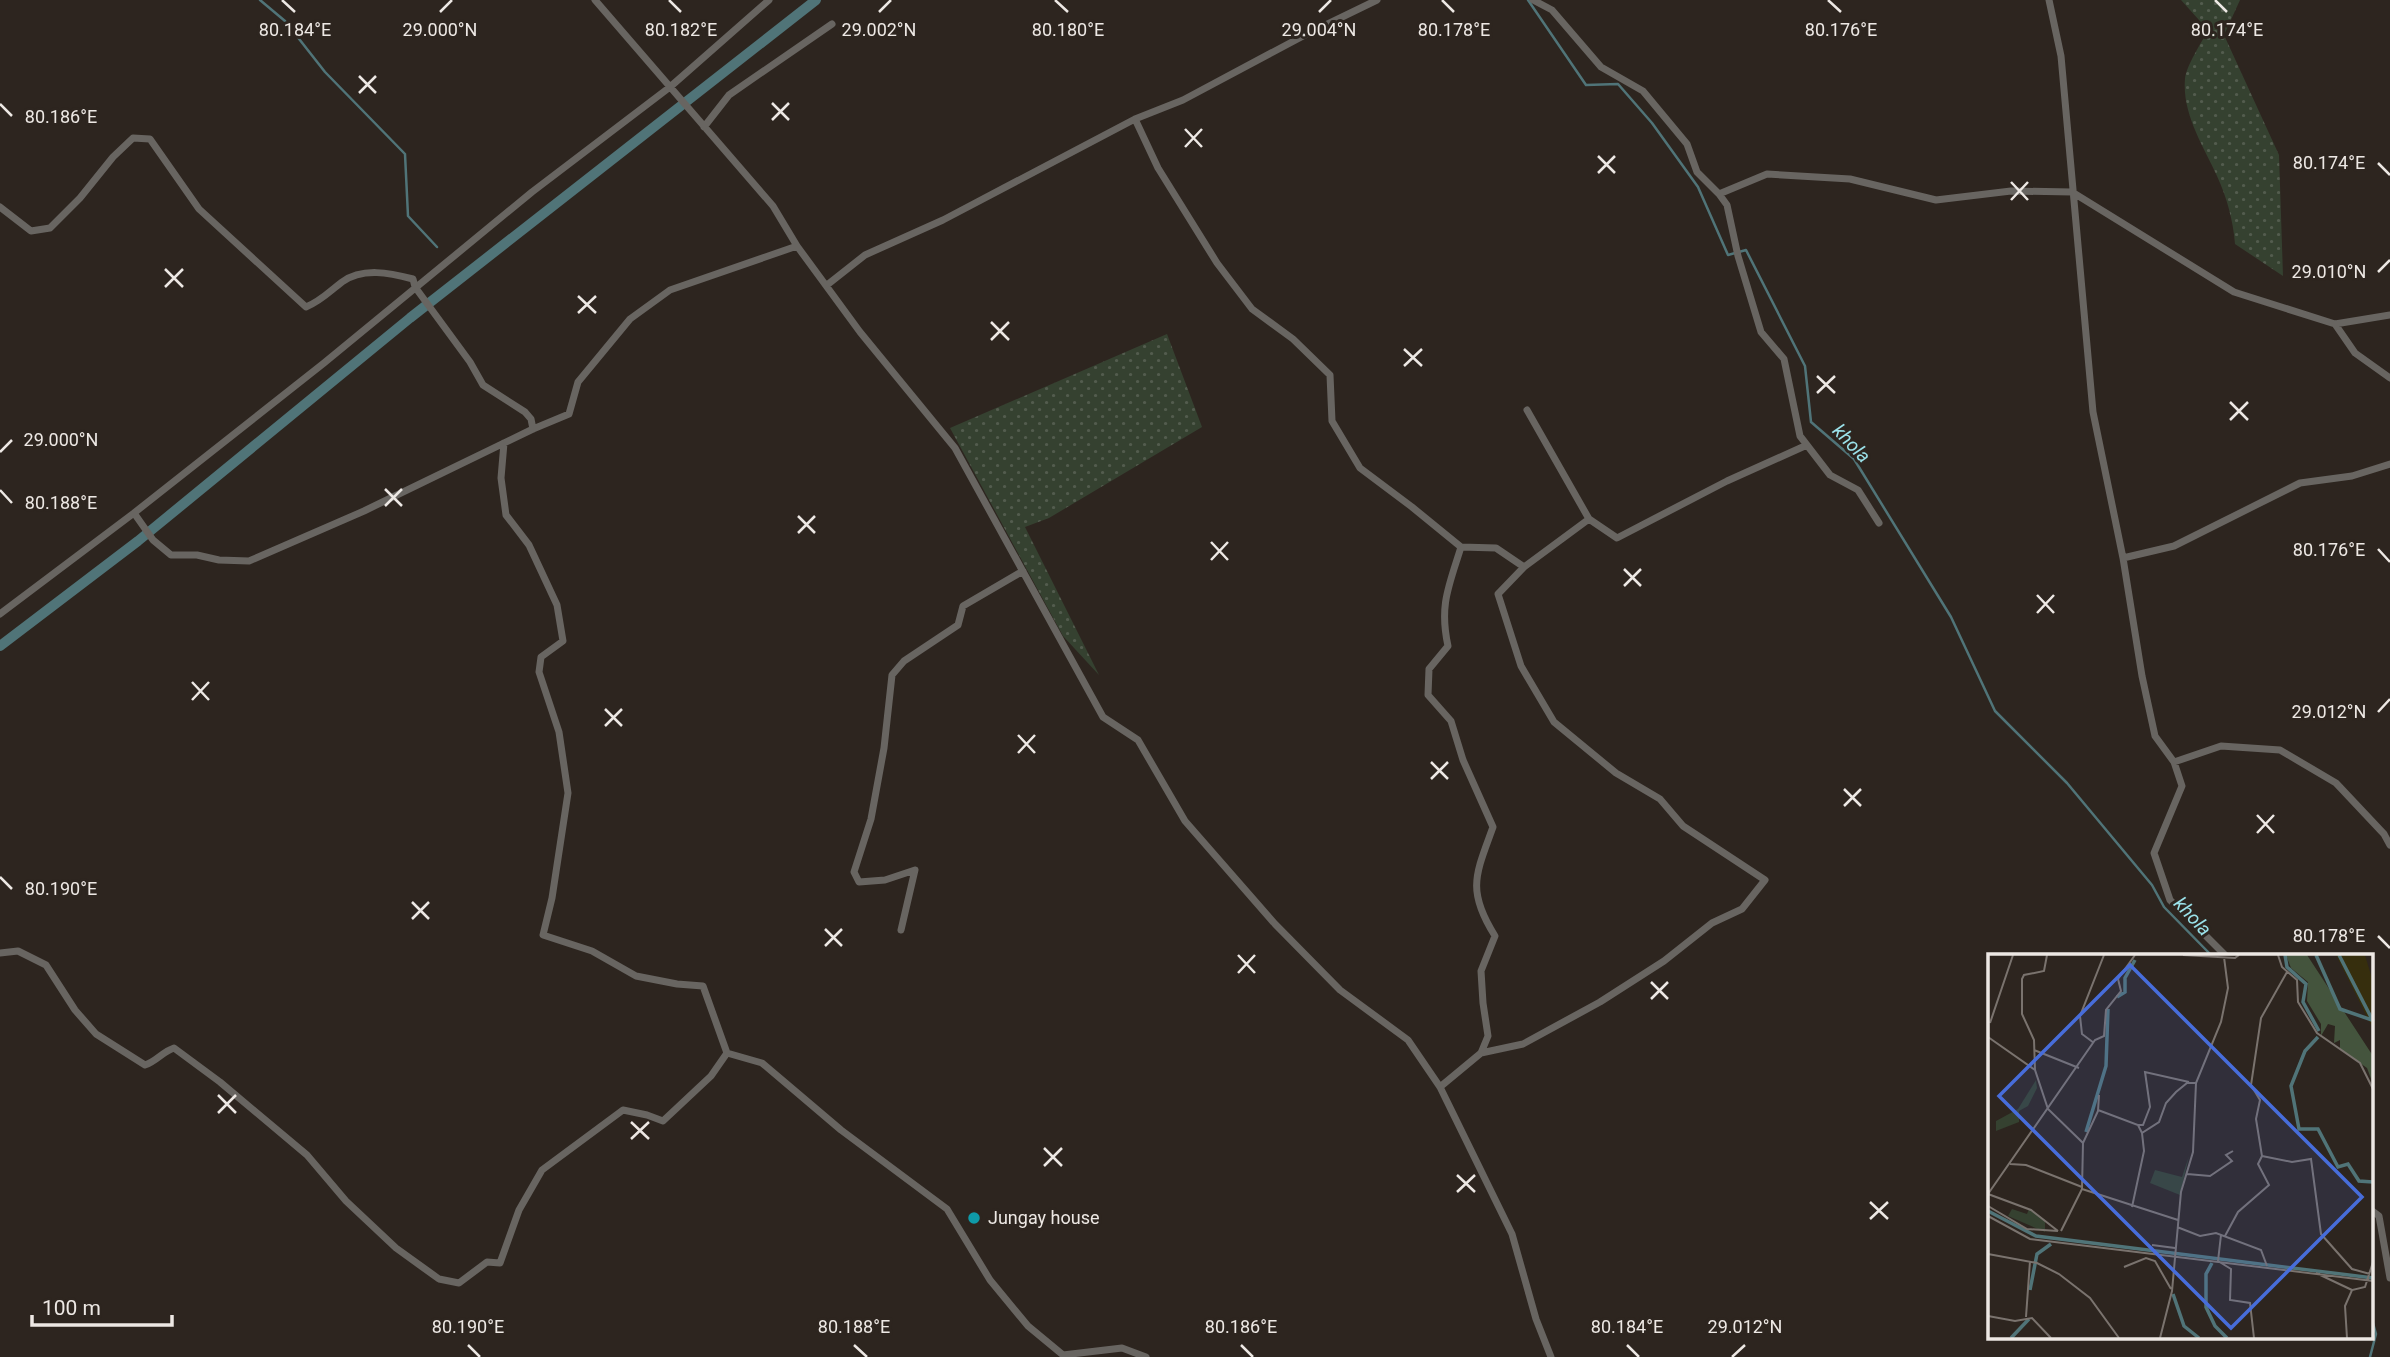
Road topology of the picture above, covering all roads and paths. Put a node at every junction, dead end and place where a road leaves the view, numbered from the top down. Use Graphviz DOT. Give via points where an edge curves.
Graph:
graph roads {
  1 [pos="595,0"];
  2 [pos="769,0"];
  3 [pos="1377,0"];
  4 [pos="1533,0"];
  5 [pos="2049,0"];
  6 [pos="832,24"];
  7 [pos="670,87"];
  8 [pos="1135,119"];
  9 [pos="704,127"];
  10 [pos="2072,192"];
  11 [pos="1719,194"];
  12 [pos="0,207"];
  13 [pos="797,246"];
  14 [pos="827,285"];
  15 [pos="415,287"];
  16 [pos="2390,315"];
  17 [pos="2335,324"];
  18 [pos="2390,378"];
  19 [pos="1527,410"];
  20 [pos="533,429"];
  21 [pos="504,443"];
  22 [pos="1807,445"];
  23 [pos="2390,464"];
  24 [pos="136,517"];
  25 [pos="1589,519"];
  26 [pos="1879,523"];
  27 [pos="1461,547"];
  28 [pos="2123,558"];
  29 [pos="1524,567"];
  30 [pos="1023,571"];
  31 [pos="0,614"];
  32 [pos="2174,762"];
  33 [pos="2390,845"];
  34 [pos="901,930"];
  35 [pos="0,953"];
  36 [pos="2224,954"];
  37 [pos="727,1053"];
  38 [pos="1481,1053"];
  39 [pos="1440,1087"];
  40 [pos="2372,1211"];
  41 [pos="2390,1278"];
  42 [pos="1146,1357"];
  43 [pos="1551,1357"];
  1 -- 7 [label="street"];
  2 -- 7 [label="street"];
  3 -- 8 [label="street" via="1183,100"];
  4 -- 11 [label="street" via="1552,10 1601,67 1643,91 1687,144 1697,172"];
  5 -- 10 [label="street" via="2061,56"];
  6 -- 9 [label="street" via="729,95"];
  7 -- 9 [label="street"];
  7 -- 15 [label="street"];
  8 -- 14 [label="street" via="943,220 865,255"];
  8 -- 27 [label="street" via="1158,168 1217,263 1252,309 1293,339 1330,375 1332,421 1360,468"];
  9 -- 13 [label="street" via="773,206"];
  10 -- 11 [label="street" via="2011,191 1937,200 1850,179 1767,174"];
  10 -- 17 [label="street" via="2234,292"];
  10 -- 28 [label="street" via="2093,412"];
  11 -- 22 [label="street" via="1727,205 1761,332 1784,359 1800,436"];
  12 -- 15 [label="street" via="31,231 50,228 113,156 134,138 150,139 199,209 306,307 345,280 366,272 413,279"];
  13 -- 14 [label="street"];
  13 -- 20 [label="street" via="670,290 630,319 578,382 569,414"];
  14 -- 30 [label="street" via="955,448"];
  15 -- 20 [label="street" via="483,385 525,411"];
  15 -- 24 [label="street"];
  16 -- 17 [label="street"];
  17 -- 18 [label="street" via="2355,353"];
  19 -- 25 [label="street"];
  20 -- 21 [label="street"];
  21 -- 24 [label="street" via="249,561 171,555"];
  21 -- 37 [label="street" via="501,478 506,515 529,545 556,605 563,641 541,657 539,672 559,732 568,793 543,936 592,951 636,976 703,986"];
  22 -- 25 [label="street" via="1617,537"];
  22 -- 26 [label="street" via="1830,475 1858,490"];
  23 -- 28 [label="street" via="2352,476 2300,483 2174,546"];
  24 -- 31 [label="street"];
  25 -- 29 [label="street"];
  27 -- 29 [label="street" via="1496,548"];
  27 -- 38 [label="street" via="1446,597 1443,621 1448,646 1429,669 1428,695 1451,721 1493,827 1478,869 1477,902 1495,936 1481,971 1488,1036"];
  28 -- 32 [label="street" via="2155,736"];
  29 -- 38 [label="street" via="1498,594 1521,666 1555,722 1616,773 1660,799 1683,826 1765,880 1742,909 1712,923 1600,1002 1523,1044"];
  30 -- 34 [label="street" via="963,607 958,625 904,661 892,675 871,819 854,872 859,882 915,870"];
  30 -- 39 [label="street" via="1103,717 1138,740 1185,821 1340,990 1408,1040"];
  32 -- 33 [label="street" via="2221,746 2280,750 2336,783"];
  32 -- 36 [label="street" via="2182,786 2154,853 2170,901"];
  35 -- 37 [label="street" via="18,951 46,965 96,1034 145,1065 174,1048 307,1155 346,1201 397,1248 439,1279 459,1283 486,1262 500,1263 519,1210 542,1170 623,1110 663,1121 711,1076"];
  37 -- 42 [label="street" via="762,1063 841,1130 947,1209 990,1280 1028,1326 1063,1355 1122,1348"];
  38 -- 39 [label="street"];
  39 -- 43 [label="street" via="1512,1234"];
  40 -- 41 [label="street" via="2379,1216"];
}
